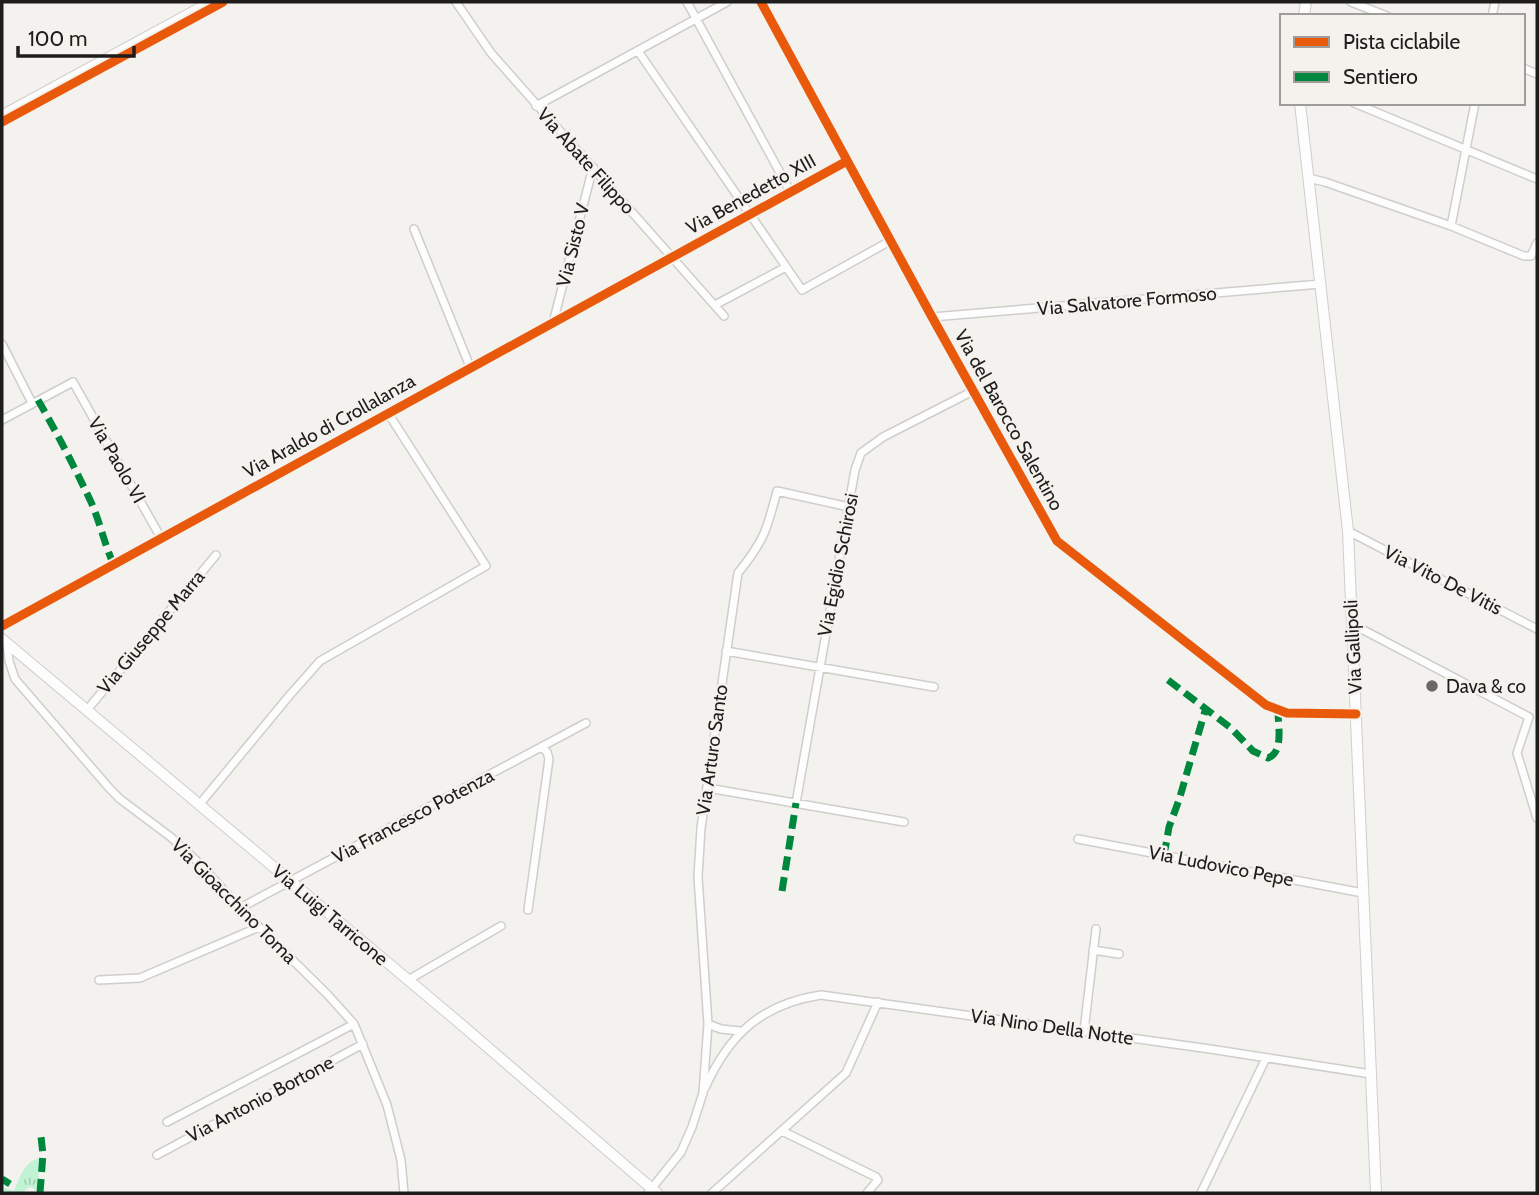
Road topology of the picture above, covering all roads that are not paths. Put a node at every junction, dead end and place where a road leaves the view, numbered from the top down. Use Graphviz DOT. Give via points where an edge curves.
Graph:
graph roads {
  1 [pos="210,2"];
  2 [pos="456,2"];
  3 [pos="687,2"];
  4 [pos="727,2"];
  5 [pos="761,2"];
  6 [pos="1351,2"];
  7 [pos="1382,14"];
  8 [pos="696,19"];
  9 [pos="638,51"];
  10 [pos="1300,105"];
  11 [pos="1359,105"];
  12 [pos="1475,105"];
  13 [pos="537,106"];
  14 [pos="2,115"];
  15 [pos="1466,149"];
  16 [pos="847,161"];
  17 [pos="593,167"];
  18 [pos="1308,178"];
  19 [pos="1537,179"];
  20 [pos="790,191"];
  21 [pos="750,214"];
  22 [pos="1451,226"];
  23 [pos="414,229"];
  24 [pos="890,241"];
  25 [pos="1537,243"];
  26 [pos="672,257"];
  27 [pos="786,267"];
  28 [pos="1321,285"];
  29 [pos="715,305"];
  30 [pos="724,316"];
  31 [pos="932,317"];
  32 [pos="553,323"];
  33 [pos="2,344"];
  34 [pos="471,369"];
  35 [pos="972,391"];
  36 [pos="32,403"];
  37 [pos="388,413"];
  38 [pos="2,420"];
  39 [pos="849,507"];
  40 [pos="1348,531"];
  41 [pos="161,538"];
  42 [pos="216,555"];
  43 [pos="1352,624"];
  44 [pos="2,626"];
  45 [pos="1537,629"];
  46 [pos="5,641"];
  47 [pos="729,651"];
  48 [pos="819,667"];
  49 [pos="934,687"];
  50 [pos="87,710"];
  51 [pos="1356,714"];
  52 [pos="586,723"];
  53 [pos="541,747"];
  54 [pos="708,788"];
  55 [pos="796,803"];
  56 [pos="199,805"];
  57 [pos="1537,818"];
  58 [pos="904,822"];
  59 [pos="1078,839"];
  60 [pos="291,882"];
  61 [pos="1363,893"];
  62 [pos="240,908"];
  63 [pos="528,910"];
  64 [pos="501,926"];
  65 [pos="260,927"];
  66 [pos="1096,929"];
  67 [pos="1093,950"];
  68 [pos="1119,954"];
  69 [pos="100,980"];
  70 [pos="408,980"];
  71 [pos="878,1002"];
  72 [pos="354,1024"];
  73 [pos="708,1024"];
  74 [pos="740,1031"];
  75 [pos="1084,1031"];
  76 [pos="363,1044"];
  77 [pos="1266,1058"];
  78 [pos="1371,1074"];
  79 [pos="703,1093"];
  80 [pos="167,1122"];
  81 [pos="782,1131"];
  82 [pos="157,1155"];
  83 [pos="652,1192"];
  84 [pos="404,1193"];
  85 [pos="712,1193"];
  86 [pos="867,1193"];
  87 [pos="1201,1193"];
  88 [pos="1376,1193"];
  1 -- 14 [label="street"];
  2 -- 13 [label="street, Via Abate Filippo" via="491,53"];
  3 -- 8 [label="street"];
  4 -- 8 [label="street"];
  5 -- 16 [label="street, Via del Barocco Salentino"];
  6 -- 7 [label="street"];
  8 -- 9 [label="street"];
  8 -- 20 [label="street"];
  9 -- 13 [label="street"];
  9 -- 21 [label="street"];
  10 -- 18 [label="main road, Via Gallipoli"];
  11 -- 15 [label="street"];
  12 -- 15 [label="street"];
  13 -- 17 [label="street, Via Abate Filippo"];
  15 -- 19 [label="street"];
  15 -- 22 [label="street"];
  16 -- 20 [label="street, Via Benedetto XIII"];
  16 -- 24 [label="street, Via del Barocco Salentino"];
  17 -- 26 [label="street, Via Abate Filippo"];
  17 -- 32 [label="street, Via Sisto V"];
  18 -- 22 [label="street"];
  18 -- 28 [label="main road, Via Gallipoli"];
  20 -- 21 [label="street, Via Benedetto XIII"];
  21 -- 26 [label="street, Via Benedetto XIII"];
  21 -- 27 [label="street"];
  22 -- 25 [label="street" via="1524,256 1531,256"];
  23 -- 34 [label="street"];
  24 -- 27 [label="street" via="802,290"];
  24 -- 31 [label="street, Via del Barocco Salentino"];
  26 -- 29 [label="street, Via Abate Filippo"];
  26 -- 32 [label="street, Via Araldo di Crollalanza"];
  27 -- 29 [label="street"];
  28 -- 31 [label="street, Via Salvatore Formoso"];
  28 -- 40 [label="main road, Via Gallipoli"];
  29 -- 30 [label="street, Via Abate Filippo"];
  31 -- 35 [label="street, Via del Barocco Salentino"];
  32 -- 34 [label="street, Via Araldo di Crollalanza"];
  33 -- 36 [label="street"];
  34 -- 37 [label="street, Via Araldo di Crollalanza"];
  35 -- 39 [label="street, Via Egidio Schirosi" via="883,437 862,453"];
  35 -- 51 [label="street, Via del Barocco Salentino" via="1057,541 1266,705 1287,713"];
  36 -- 38 [label="street"];
  36 -- 41 [label="street, Via Paolo VI" via="73,382"];
  37 -- 41 [label="street, Via Araldo di Crollalanza"];
  37 -- 56 [label="street" via="486,566 320,661"];
  39 -- 47 [label="street, Via Arturo Santo" via="777,491 758,548 738,573"];
  39 -- 48 [label="street, Via Egidio Schirosi"];
  40 -- 43 [label="main road, Via Gallipoli"];
  40 -- 45 [label="street, Via Vito De Vitis"];
  41 -- 44 [label="street, Via Araldo di Crollalanza"];
  42 -- 50 [label="street, Via Giuseppe Marra"];
  43 -- 51 [label="main road, Via Gallipoli"];
  43 -- 57 [label="street" via="1529,717 1517,753"];
  46 -- 50 [label="main road, Via Luigi Tarricone"];
  46 -- 62 [label="street, Via Gioacchino Toma" via="15,679 110,789 181,846"];
  47 -- 48 [label="street"];
  47 -- 54 [label="street, Via Arturo Santo"];
  48 -- 49 [label="street"];
  48 -- 55 [label="street, Via Egidio Schirosi"];
  50 -- 56 [label="main road, Via Luigi Tarricone"];
  51 -- 61 [label="main road, Via Gallipoli"];
  52 -- 53 [label="street, Via Francesco Potenza"];
  53 -- 60 [label="street, Via Francesco Potenza"];
  53 -- 63 [label="street" via="548,759"];
  54 -- 55 [label="street"];
  54 -- 73 [label="street, Via Arturo Santo" via="698,877"];
  55 -- 58 [label="street"];
  56 -- 60 [label="main road, Via Luigi Tarricone"];
  59 -- 61 [label="street, Via Ludovico Pepe"];
  60 -- 62 [label="street, Via Francesco Potenza"];
  60 -- 70 [label="main road, Via Luigi Tarricone"];
  61 -- 78 [label="main road, Via Gallipoli"];
  62 -- 65 [label="street, Via Gioacchino Toma"];
  64 -- 70 [label="street"];
  65 -- 69 [label="street" via="140,978"];
  65 -- 72 [label="street, Via Gioacchino Toma"];
  66 -- 67 [label="street"];
  67 -- 68 [label="street"];
  67 -- 75 [label="street"];
  70 -- 83 [label="main road, Via Luigi Tarricone"];
  71 -- 74 [label="street, Via Nino Della Notte" via="821,995 801,998"];
  71 -- 75 [label="street, Via Nino Della Notte"];
  71 -- 81 [label="street" via="846,1073"];
  72 -- 76 [label="street, Via Gioacchino Toma"];
  72 -- 80 [label="street"];
  73 -- 74 [label="street"];
  73 -- 79 [label="street, Via Arturo Santo"];
  74 -- 79 [label="street, Via Arturo Santo" via="725,1049"];
  75 -- 77 [label="street, Via Nino Della Notte"];
  76 -- 82 [label="street, Via Antonio Bortone"];
  76 -- 84 [label="street, Via Gioacchino Toma" via="387,1105"];
  77 -- 78 [label="street, Via Nino Della Notte"];
  77 -- 87 [label="street"];
  78 -- 88 [label="main road, Via Gallipoli"];
  79 -- 83 [label="street, Via Arturo Santo" via="681,1152"];
  81 -- 85 [label="street"];
  81 -- 86 [label="street" via="876,1177 876,1185"];
}
